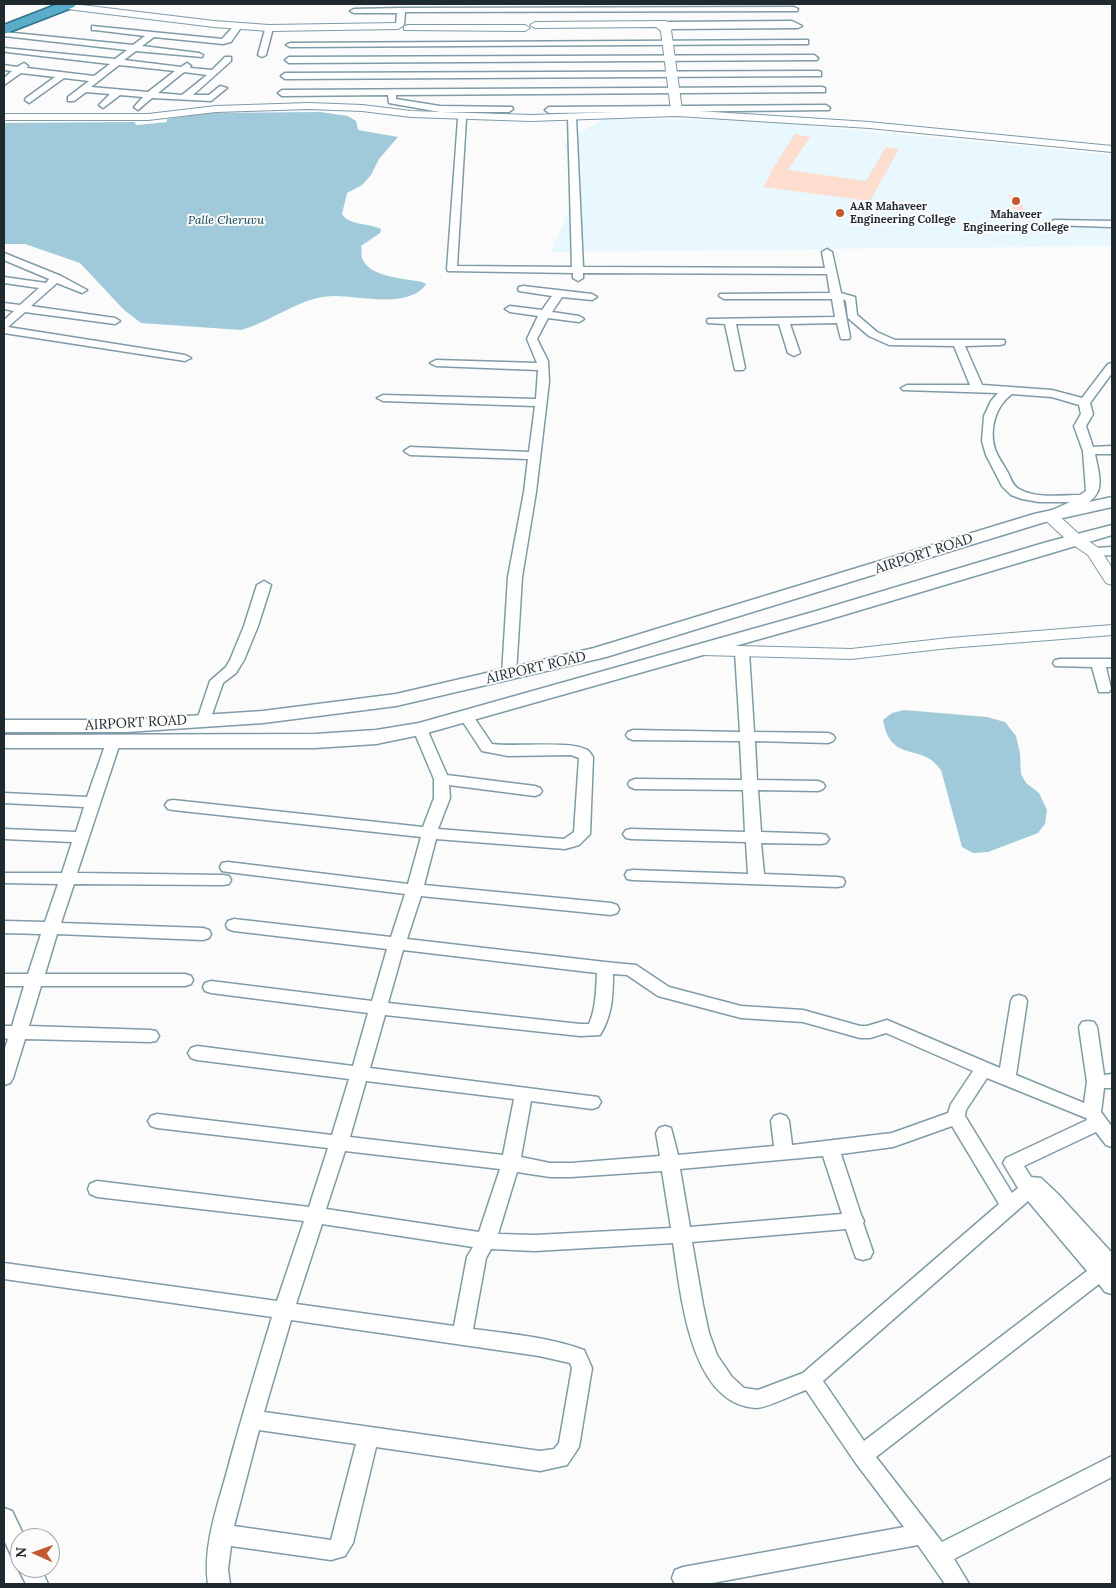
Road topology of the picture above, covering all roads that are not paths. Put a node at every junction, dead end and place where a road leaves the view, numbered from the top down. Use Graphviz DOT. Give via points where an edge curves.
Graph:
graph roads {
  1 [pos="64,5"];
  2 [pos="663,6"];
  3 [pos="524,7"];
  4 [pos="400,8"];
  5 [pos="794,9"];
  6 [pos="354,11"];
  7 [pos="103,22"];
  8 [pos="203,22"];
  9 [pos="4,25"];
  10 [pos="665,26"];
  11 [pos="402,27"];
  12 [pos="528,27"];
  13 [pos="95,28"];
  14 [pos="269,28"];
  15 [pos="236,29"];
  16 [pos="4,30"];
  17 [pos="4,34"];
  18 [pos="152,34"];
  19 [pos="184,38"];
  20 [pos="58,40"];
  21 [pos="79,42"];
  22 [pos="668,43"];
  23 [pos="399,44"];
  24 [pos="528,44"];
  25 [pos="290,45"];
  26 [pos="135,48"];
  27 [pos="7,50"];
  28 [pos="39,54"];
  29 [pos="262,55"];
  30 [pos="762,58"];
  31 [pos="814,58"];
  32 [pos="228,59"];
  33 [pos="528,59"];
  34 [pos="670,59"];
  35 [pos="289,60"];
  36 [pos="397,60"];
  37 [pos="117,63"];
  38 [pos="4,68"];
  39 [pos="20,70"];
  40 [pos="183,70"];
  41 [pos="214,73"];
  42 [pos="62,74"];
  43 [pos="818,74"];
  44 [pos="672,75"];
  45 [pos="285,76"];
  46 [pos="395,76"];
  47 [pos="528,76"];
  48 [pos="97,79"];
  49 [pos="4,82"];
  50 [pos="85,88"];
  51 [pos="223,88"];
  52 [pos="822,90"];
  53 [pos="674,91"];
  54 [pos="118,92"];
  55 [pos="529,92"];
  56 [pos="282,93"];
  57 [pos="392,93"];
  58 [pos="150,95"];
  59 [pos="185,97"];
  60 [pos="71,99"];
  61 [pos="29,100"];
  62 [pos="103,105"];
  63 [pos="138,107"];
  64 [pos="826,108"];
  65 [pos="509,109"];
  66 [pos="549,110"];
  67 [pos="677,110"];
  68 [pos="4,117"];
  69 [pos="572,117"];
  70 [pos="462,118"];
  71 [pos="1112,149"];
  72 [pos="1054,223"];
  73 [pos="1112,224"];
  74 [pos="827,252"];
  75 [pos="4,256"];
  76 [pos="831,271"];
  77 [pos="578,274"];
  78 [pos="57,278"];
  79 [pos="4,280"];
  80 [pos="47,286"];
  81 [pos="522,288"];
  82 [pos="82,290"];
  83 [pos="559,293"];
  84 [pos="724,296"];
  85 [pos="836,296"];
  86 [pos="592,297"];
  87 [pos="4,306"];
  88 [pos="21,308"];
  89 [pos="510,309"];
  90 [pos="545,314"];
  91 [pos="579,319"];
  92 [pos="841,320"];
  93 [pos="115,321"];
  94 [pos="730,321"];
  95 [pos="784,321"];
  96 [pos="712,322"];
  97 [pos="4,325"];
  98 [pos="4,330"];
  99 [pos="845,337"];
  100 [pos="1000,342"];
  101 [pos="958,343"];
  102 [pos="794,353"];
  103 [pos="185,358"];
  104 [pos="436,363"];
  105 [pos="1112,366"];
  106 [pos="543,367"];
  107 [pos="739,368"];
  108 [pos="906,388"];
  109 [pos="976,388"];
  110 [pos="1008,391"];
  111 [pos="383,398"];
  112 [pos="541,403"];
  113 [pos="1084,404"];
  114 [pos="410,450"];
  115 [pos="1112,450"];
  116 [pos="1089,451"];
  117 [pos="534,456"];
  118 [pos="1084,499"];
  119 [pos="1112,502"];
  120 [pos="1050,516"];
  121 [pos="1112,530"];
  122 [pos="1075,539"];
  123 [pos="1112,551"];
  124 [pos="1094,552"];
  125 [pos="1112,576"];
  126 [pos="264,585"];
  127 [pos="1112,630"];
  128 [pos="703,650"];
  129 [pos="742,652"];
  130 [pos="1060,663"];
  131 [pos="1098,663"];
  132 [pos="1112,663"];
  133 [pos="509,674"];
  134 [pos="1104,689"];
  135 [pos="466,716"];
  136 [pos="204,720"];
  137 [pos="4,726"];
  138 [pos="420,729"];
  139 [pos="633,735"];
  140 [pos="747,737"];
  141 [pos="828,738"];
  142 [pos="114,740"];
  143 [pos="4,742"];
  144 [pos="441,779"];
  145 [pos="635,784"];
  146 [pos="750,786"];
  147 [pos="818,786"];
  148 [pos="535,791"];
  149 [pos="4,798"];
  150 [pos="92,802"];
  151 [pos="173,805"];
  152 [pos="430,833"];
  153 [pos="4,834"];
  154 [pos="631,834"];
  155 [pos="81,837"];
  156 [pos="753,837"];
  157 [pos="821,838"];
  158 [pos="633,876"];
  159 [pos="4,878"];
  160 [pos="69,878"];
  161 [pos="756,879"];
  162 [pos="837,882"];
  163 [pos="415,890"];
  164 [pos="611,909"];
  165 [pos="234,925"];
  166 [pos="4,927"];
  167 [pos="51,928"];
  168 [pos="202,934"];
  169 [pos="397,944"];
  170 [pos="605,968"];
  171 [pos="4,980"];
  172 [pos="36,980"];
  173 [pos="185,980"];
  174 [pos="211,986"];
  175 [pos="1019,1001"];
  176 [pos="379,1008"];
  177 [pos="1088,1027"];
  178 [pos="11,1033"];
  179 [pos="150,1036"];
  180 [pos="197,1053"];
  181 [pos="984,1069"];
  182 [pos="360,1072"];
  183 [pos="4,1078"];
  184 [pos="1007,1079"];
  185 [pos="1104,1082"];
  186 [pos="524,1093"];
  187 [pos="592,1102"];
  188 [pos="956,1117"];
  189 [pos="1095,1118"];
  190 [pos="156,1120"];
  191 [pos="780,1121"];
  192 [pos="665,1133"];
  193 [pos="1112,1140"];
  194 [pos="340,1142"];
  195 [pos="830,1148"];
  196 [pos="784,1152"];
  197 [pos="512,1163"];
  198 [pos="670,1163"];
  199 [pos="1032,1187"];
  200 [pos="97,1189"];
  201 [pos="1010,1205"];
  202 [pos="315,1215"];
  203 [pos="855,1221"];
  204 [pos="682,1235"];
  205 [pos="486,1241"];
  206 [pos="863,1252"];
  207 [pos="4,1271"];
  208 [pos="1108,1275"];
  209 [pos="284,1310"];
  210 [pos="462,1336"];
  211 [pos="810,1379"];
  212 [pos="251,1420"];
  213 [pos="368,1437"];
  214 [pos="862,1455"];
  215 [pos="1112,1466"];
  216 [pos="4,1518"];
  217 [pos="10,1530"];
  218 [pos="221,1534"];
  219 [pos="922,1534"];
  220 [pos="939,1555"];
  221 [pos="684,1578"];
  222 [pos="219,1584"];
  223 [pos="958,1584"];
  1 -- 8 [label="street"];
  1 -- 9 [label="highway"];
  1 -- 16 [label="highway"];
  2 -- 3 [label="street"];
  2 -- 5 [label="street"];
  2 -- 10 [label="street"];
  3 -- 4 [label="street"];
  3 -- 12 [label="street"];
  4 -- 6 [label="street"];
  4 -- 11 [label="street"];
  7 -- 13 [label="street"];
  8 -- 14 [label="street"];
  8 -- 19 [label="street"];
  10 -- 10 [label="street" via="792,23 798,26"];
  10 -- 12 [label="street"];
  10 -- 22 [label="street"];
  11 -- 12 [label="street"];
  11 -- 14 [label="street"];
  11 -- 23 [label="street"];
  12 -- 24 [label="street"];
  13 -- 18 [label="street"];
  13 -- 21 [label="street"];
  14 -- 29 [label="street"];
  15 -- 19 [label="street" via="223,42"];
  17 -- 20 [label="street"];
  18 -- 19 [label="street"];
  18 -- 26 [label="street"];
  20 -- 21 [label="street"];
  20 -- 28 [label="street"];
  21 -- 26 [label="street"];
  22 -- 24 [label="street"];
  22 -- 30 [label="street" via="802,44 776,49"];
  22 -- 34 [label="street"];
  23 -- 24 [label="street"];
  23 -- 25 [label="street"];
  23 -- 36 [label="street"];
  24 -- 33 [label="street"];
  26 -- 37 [label="street"];
  26 -- 40 [label="street" via="199,55"];
  27 -- 28 [label="street"];
  28 -- 37 [label="street"];
  28 -- 39 [label="street"];
  30 -- 31 [label="street"];
  30 -- 34 [label="street"];
  32 -- 41 [label="street"];
  33 -- 34 [label="street"];
  33 -- 36 [label="street"];
  33 -- 47 [label="street"];
  34 -- 44 [label="street"];
  35 -- 36 [label="street"];
  36 -- 46 [label="street"];
  37 -- 40 [label="street"];
  37 -- 48 [label="street"];
  38 -- 39 [label="street"];
  39 -- 42 [label="street"];
  39 -- 49 [label="street"];
  40 -- 41 [label="street"];
  40 -- 58 [label="street"];
  41 -- 59 [label="street"];
  42 -- 48 [label="street"];
  42 -- 61 [label="street"];
  43 -- 44 [label="street"];
  44 -- 47 [label="street"];
  44 -- 53 [label="street"];
  45 -- 46 [label="street"];
  46 -- 47 [label="street"];
  46 -- 57 [label="street"];
  47 -- 55 [label="street"];
  48 -- 50 [label="street"];
  50 -- 54 [label="street"];
  50 -- 60 [label="street"];
  51 -- 59 [label="street" via="207,100"];
  52 -- 53 [label="street"];
  53 -- 55 [label="street"];
  53 -- 67 [label="street"];
  54 -- 58 [label="street"];
  54 -- 62 [label="street"];
  55 -- 57 [label="street"];
  56 -- 57 [label="street"];
  57 -- 65 [label="street" via="392,101 440,109"];
  58 -- 59 [label="street"];
  58 -- 63 [label="street"];
  64 -- 67 [label="street"];
  66 -- 67 [label="street"];
  67 -- 69 [label="street"];
  67 -- 71 [label="street"];
  68 -- 69 [label="street" via="148,117 216,109 309,106 431,115"];
  69 -- 77 [label="street"];
  70 -- 77 [label="street" via="452,269"];
  72 -- 73 [label="street"];
  74 -- 76 [label="street"];
  75 -- 78 [label="street"];
  76 -- 77 [label="street"];
  76 -- 85 [label="street"];
  78 -- 80 [label="street"];
  78 -- 82 [label="street"];
  79 -- 80 [label="street"];
  80 -- 88 [label="street"];
  81 -- 83 [label="street"];
  83 -- 86 [label="street"];
  83 -- 90 [label="street"];
  84 -- 85 [label="street"];
  85 -- 92 [label="street"];
  85 -- 101 [label="street" via="850,297 852,316 884,340 902,344"];
  87 -- 88 [label="street"];
  88 -- 93 [label="street"];
  88 -- 97 [label="street"];
  89 -- 90 [label="street"];
  90 -- 91 [label="street"];
  90 -- 106 [label="street" via="532,339"];
  92 -- 95 [label="street"];
  92 -- 99 [label="street"];
  94 -- 95 [label="street"];
  94 -- 96 [label="street"];
  94 -- 107 [label="street"];
  95 -- 102 [label="street"];
  98 -- 103 [label="street"];
  100 -- 101 [label="street"];
  101 -- 109 [label="street"];
  104 -- 106 [label="street"];
  105 -- 113 [label="street"];
  106 -- 112 [label="street"];
  108 -- 109 [label="street"];
  109 -- 110 [label="street"];
  110 -- 113 [label="street" via="1076,399"];
  110 -- 118 [label="street" via="1002,394 991,411 987,433 989,450 1008,486 1029,496"];
  111 -- 112 [label="street"];
  112 -- 117 [label="street"];
  113 -- 116 [label="street" via="1087,414 1081,423 1081,432"];
  114 -- 117 [label="street"];
  115 -- 116 [label="street"];
  116 -- 118 [label="street" via="1093,487"];
  117 -- 133 [label="street" via="515,577"];
  118 -- 120 [label="street"];
  119 -- 120 [label="main road, AIRPORT ROAD"];
  120 -- 122 [label="street"];
  120 -- 133 [label="main road, AIRPORT ROAD" via="599,653"];
  121 -- 122 [label="main road, AIRPORT ROAD"];
  122 -- 124 [label="street"];
  122 -- 128 [label="main road, AIRPORT ROAD"];
  123 -- 124 [label="street"];
  124 -- 125 [label="street"];
  126 -- 136 [label="street" via="237,660 231,670 217,681"];
  127 -- 129 [label="street, AIRPORT ROAD" via="850,654"];
  128 -- 129 [label="street, AIRPORT ROAD"];
  128 -- 135 [label="main road, AIRPORT ROAD"];
  129 -- 140 [label="street"];
  130 -- 131 [label="street"];
  131 -- 132 [label="street"];
  131 -- 134 [label="street"];
  133 -- 136 [label="main road, AIRPORT ROAD" via="396,700 263,717"];
  135 -- 138 [label="main road, AIRPORT ROAD"];
  135 -- 152 [label="street" via="487,748 570,750 586,757 582,834 565,844"];
  136 -- 137 [label="main road, AIRPORT ROAD" via="127,726"];
  138 -- 142 [label="main road, AIRPORT ROAD" via="376,737 314,740"];
  138 -- 144 [label="street"];
  139 -- 140 [label="street"];
  140 -- 141 [label="street"];
  140 -- 146 [label="street"];
  142 -- 143 [label="main road, AIRPORT ROAD"];
  142 -- 150 [label="street"];
  144 -- 148 [label="street"];
  144 -- 152 [label="street" via="442,798"];
  145 -- 146 [label="street"];
  146 -- 147 [label="street"];
  146 -- 156 [label="street"];
  149 -- 150 [label="street"];
  150 -- 155 [label="street"];
  151 -- 152 [label="street"];
  152 -- 163 [label="street"];
  153 -- 155 [label="street"];
  154 -- 156 [label="street"];
  155 -- 160 [label="street"];
  156 -- 157 [label="street"];
  156 -- 161 [label="street"];
  158 -- 161 [label="street"];
  159 -- 160 [label="street"];
  160 -- 163 [label="street" via="226,873"];
  160 -- 167 [label="street"];
  161 -- 162 [label="street"];
  163 -- 164 [label="street"];
  163 -- 169 [label="street"];
  165 -- 169 [label="street"];
  166 -- 167 [label="street"];
  167 -- 168 [label="street"];
  167 -- 172 [label="street"];
  169 -- 170 [label="street"];
  169 -- 176 [label="street"];
  170 -- 176 [label="street" via="600,1024 594,1030"];
  170 -- 181 [label="street" via="630,969 664,992 741,1012 803,1016 860,1032 887,1026"];
  171 -- 172 [label="street"];
  172 -- 173 [label="street"];
  172 -- 178 [label="street"];
  174 -- 176 [label="street"];
  175 -- 184 [label="street"];
  176 -- 182 [label="street"];
  177 -- 185 [label="street"];
  178 -- 179 [label="street"];
  178 -- 183 [label="street"];
  180 -- 182 [label="street"];
  181 -- 184 [label="street"];
  181 -- 188 [label="street" via="957,1109"];
  182 -- 186 [label="street"];
  182 -- 194 [label="street"];
  184 -- 189 [label="street"];
  185 -- 189 [label="street"];
  186 -- 187 [label="street"];
  186 -- 197 [label="street"];
  188 -- 195 [label="street" via="893,1140"];
  188 -- 201 [label="street"];
  189 -- 193 [label="street"];
  189 -- 199 [label="street" via="1012,1163 1020,1177"];
  190 -- 194 [label="street"];
  191 -- 196 [label="street"];
  192 -- 198 [label="street"];
  194 -- 197 [label="street"];
  194 -- 202 [label="street"];
  195 -- 196 [label="street"];
  195 -- 203 [label="street"];
  196 -- 198 [label="street"];
  197 -- 198 [label="street" via="571,1170"];
  197 -- 205 [label="street"];
  198 -- 204 [label="street"];
  199 -- 201 [label="street"];
  199 -- 208 [label="street"];
  200 -- 202 [label="street"];
  201 -- 211 [label="street"];
  202 -- 205 [label="street"];
  202 -- 209 [label="street"];
  203 -- 204 [label="street"];
  203 -- 206 [label="street"];
  204 -- 205 [label="street" via="535,1243"];
  204 -- 211 [label="street" via="699,1333 708,1359 725,1383 739,1396 758,1399"];
  205 -- 210 [label="street" via="477,1257"];
  207 -- 209 [label="street"];
  208 -- 214 [label="street"];
  209 -- 210 [label="street"];
  209 -- 212 [label="street"];
  210 -- 213 [label="street" via="577,1356 582,1368 569,1447 560,1458 540,1461"];
  211 -- 214 [label="street"];
  212 -- 213 [label="street"];
  212 -- 218 [label="street"];
  213 -- 218 [label="street" via="342,1543 337,1549"];
  214 -- 219 [label="street"];
  215 -- 220 [label="street"];
  216 -- 217 [label="street"];
  218 -- 222 [label="street" via="217,1569"];
  219 -- 220 [label="street"];
  219 -- 221 [label="street"];
  220 -- 223 [label="street"];
}
